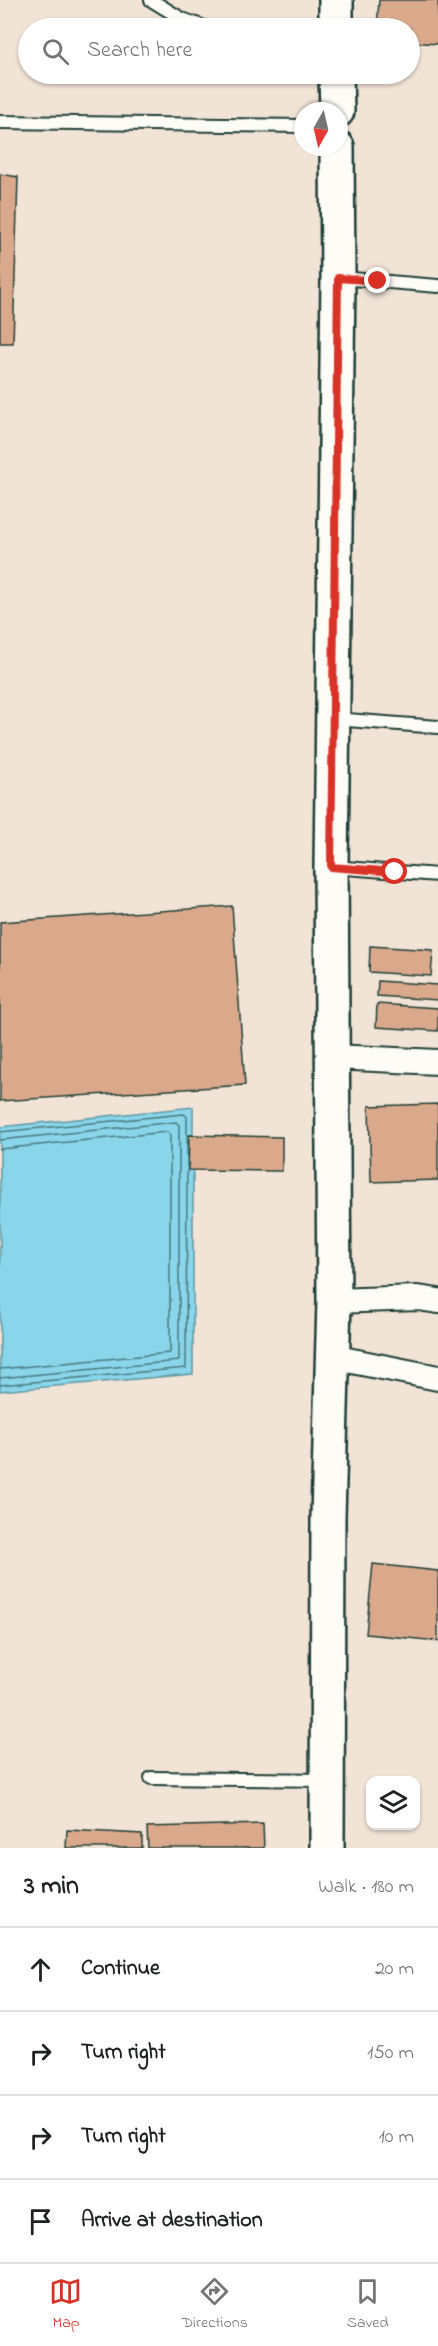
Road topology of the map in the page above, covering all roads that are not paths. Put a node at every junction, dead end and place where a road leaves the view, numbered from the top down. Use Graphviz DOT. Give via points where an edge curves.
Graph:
graph roads {
  1 [pos="151,0"];
  2 [pos="336,0"];
  3 [pos="179,18"];
  4 [pos="336,18"];
  5 [pos="336,84"];
  6 [pos="337,102"];
  7 [pos="0,122"];
  8 [pos="294,126"];
  9 [pos="337,156"];
  10 [pos="338,278"];
  11 [pos="438,286"];
  12 [pos="334,719"];
  13 [pos="438,727"];
  14 [pos="331,867"];
  15 [pos="438,875"];
  16 [pos="333,1057"];
  17 [pos="438,1062"];
  18 [pos="334,1301"];
  19 [pos="438,1301"];
  20 [pos="332,1357"];
  21 [pos="438,1378"];
  22 [pos="151,1778"];
  23 [pos="327,1780"];
  24 [pos="327,1848"];
  1 -- 3 [label="lane"];
  2 -- 4 [label="street"];
  5 -- 6 [label="street"];
  7 -- 8 [label="lane"];
  9 -- 10 [label="street"];
  10 -- 11 [label="lane"];
  10 -- 12 [label="street"];
  12 -- 13 [label="lane"];
  12 -- 14 [label="street"];
  14 -- 15 [label="lane"];
  14 -- 16 [label="street"];
  16 -- 17 [label="street"];
  16 -- 18 [label="street"];
  18 -- 19 [label="street"];
  18 -- 20 [label="street"];
  20 -- 21 [label="street"];
  20 -- 23 [label="street"];
  22 -- 23 [label="lane"];
  23 -- 24 [label="street"];
}
